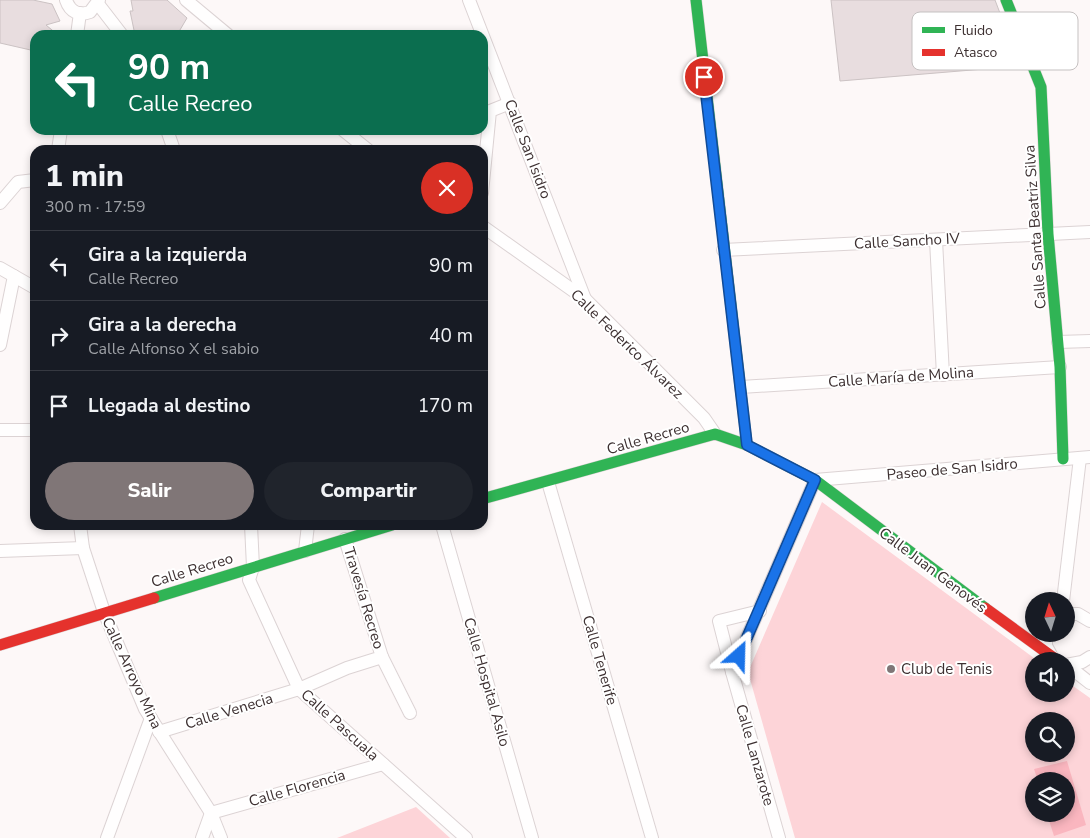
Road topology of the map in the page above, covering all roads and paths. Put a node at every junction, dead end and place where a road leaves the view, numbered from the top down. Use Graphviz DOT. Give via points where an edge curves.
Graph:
graph roads {
  1 [pos="66,0"];
  2 [pos="186,0"];
  3 [pos="469,0"];
  4 [pos="696,0"];
  5 [pos="1006,0"];
  6 [pos="98,2"];
  7 [pos="1011,12"];
  8 [pos="80,13"];
  9 [pos="78,30"];
  10 [pos="118,30"];
  11 [pos="222,30"];
  12 [pos="481,30"];
  13 [pos="488,48"];
  14 [pos="1034,70"];
  15 [pos="510,103"];
  16 [pos="488,132"];
  17 [pos="349,135"];
  18 [pos="360,145"];
  19 [pos="30,181"];
  20 [pos="0,203"];
  21 [pos="488,230"];
  22 [pos="1090,232"];
  23 [pos="1048,234"];
  24 [pos="936,240"];
  25 [pos="723,250"];
  26 [pos="0,268"];
  27 [pos="14,276"];
  28 [pos="30,285"];
  29 [pos="585,299"];
  30 [pos="1090,341"];
  31 [pos="1058,342"];
  32 [pos="0,344"];
  33 [pos="1060,367"];
  34 [pos="943,375"];
  35 [pos="741,388"];
  36 [pos="0,430"];
  37 [pos="30,430"];
  38 [pos="715,434"];
  39 [pos="747,445"];
  40 [pos="1085,457"];
  41 [pos="1063,459"];
  42 [pos="815,480"];
  43 [pos="548,482"];
  44 [pos="488,497"];
  45 [pos="81,530"];
  46 [pos="251,530"];
  47 [pos="307,530"];
  48 [pos="376,530"];
  49 [pos="443,530"];
  50 [pos="346,539"];
  51 [pos="83,548"];
  52 [pos="0,551"];
  53 [pos="305,551"];
  54 [pos="253,567"];
  55 [pos="1064,592"];
  56 [pos="760,611"];
  57 [pos="104,612"];
  58 [pos="1075,614"];
  59 [pos="1090,621"];
  60 [pos="0,645"];
  61 [pos="1047,652"];
  62 [pos="382,657"];
  63 [pos="1090,657"];
  64 [pos="1075,662"];
  65 [pos="732,672"];
  66 [pos="1075,672"];
  67 [pos="1090,683"];
  68 [pos="299,689"];
  69 [pos="410,713"];
  70 [pos="151,718"];
  71 [pos="159,732"];
  72 [pos="383,764"];
  73 [pos="211,813"];
  74 [pos="107,838"];
  75 [pos="202,838"];
  76 [pos="221,838"];
  77 [pos="466,838"];
  78 [pos="532,838"];
  79 [pos="652,838"];
  80 [pos="779,838"];
  1 -- 8 [label="street" via="70,8"];
  2 -- 11 [label="street"];
  3 -- 12 [label="street, Calle San Isidro"];
  4 -- 25 [label="street"];
  5 -- 7 [label="street, Calle Santa Beatriz Silva"];
  6 -- 8 [label="street" via="90,12"];
  6 -- 10 [label="street"];
  8 -- 9 [label="street"];
  13 -- 15 [label="street, Calle San Isidro"];
  14 -- 23 [label="street, Calle Santa Beatriz Silva" via="1041,87"];
  15 -- 16 [label="street" via="490,111"];
  15 -- 29 [label="street, Calle San Isidro"];
  17 -- 18 [label="street"];
  19 -- 20 [label="street" via="18,182"];
  21 -- 29 [label="street, Calle Federico Álvarez"];
  22 -- 23 [label="street, Calle Sancho IV"];
  23 -- 24 [label="street, Calle Sancho IV"];
  23 -- 31 [label="street, Calle Santa Beatriz Silva"];
  24 -- 25 [label="street, Calle Sancho IV"];
  24 -- 34 [label="street"];
  25 -- 35 [label="street"];
  26 -- 27 [label="street"];
  27 -- 28 [label="street"];
  27 -- 32 [label="street"];
  29 -- 38 [label="street, Calle Federico Álvarez" via="704,418"];
  30 -- 31 [label="street"];
  31 -- 33 [label="street, Calle Santa Beatriz Silva"];
  33 -- 34 [label="street, Calle María de Molina"];
  33 -- 41 [label="street, Calle Santa Beatriz Silva"];
  34 -- 35 [label="street, Calle María de Molina"];
  35 -- 39 [label="street"];
  36 -- 37 [label="street"];
  38 -- 39 [label="street"];
  38 -- 43 [label="street, Calle Recreo"];
  39 -- 42 [label="street"];
  40 -- 41 [label="street, Paseo de San Isidro"];
  40 -- 55 [label="street"];
  41 -- 42 [label="street, Paseo de San Isidro"];
  42 -- 56 [label="street"];
  42 -- 61 [label="street, Calle Juan Genovés"];
  43 -- 44 [label="street, Calle Recreo"];
  43 -- 79 [label="street, Calle Tenerife"];
  45 -- 51 [label="street, Calle Arroyo Mina"];
  46 -- 54 [label="street, Calle Pascuala"];
  47 -- 53 [label="street"];
  48 -- 50 [label="street, Calle Recreo"];
  49 -- 78 [label="street, Calle Hospital Asilo"];
  50 -- 53 [label="street, Calle Recreo"];
  50 -- 62 [label="street, Travesía Recreo"];
  51 -- 52 [label="street"];
  51 -- 57 [label="street, Calle Arroyo Mina"];
  53 -- 54 [label="street, Calle Recreo"];
  54 -- 57 [label="street, Calle Recreo"];
  54 -- 68 [label="street, Calle Pascuala" via="248,580"];
  56 -- 65 [label="street"];
  56 -- 65 [label="street, Calle Lanzarote" via="719,621"];
  57 -- 60 [label="street, Calle Recreo"];
  57 -- 70 [label="street, Calle Arroyo Mina"];
  58 -- 59 [label="street"];
  62 -- 68 [label="street, Travesía Recreo"];
  62 -- 69 [label="street, Travesía Recreo"];
  63 -- 64 [label="street"];
  65 -- 80 [label="street, Calle Lanzarote"];
  66 -- 67 [label="street, Calle Juan Genovés"];
  68 -- 71 [label="street, Calle Venecia"];
  68 -- 72 [label="street, Calle Pascuala"];
  70 -- 71 [label="street, Calle Arroyo Mina"];
  70 -- 74 [label="street"];
  71 -- 73 [label="street, Calle Arroyo Mina"];
  72 -- 73 [label="street, Calle Florencia"];
  72 -- 77 [label="street, Calle Pascuala"];
  73 -- 75 [label="street"];
  73 -- 76 [label="street, Calle Arroyo Mina"];
}
